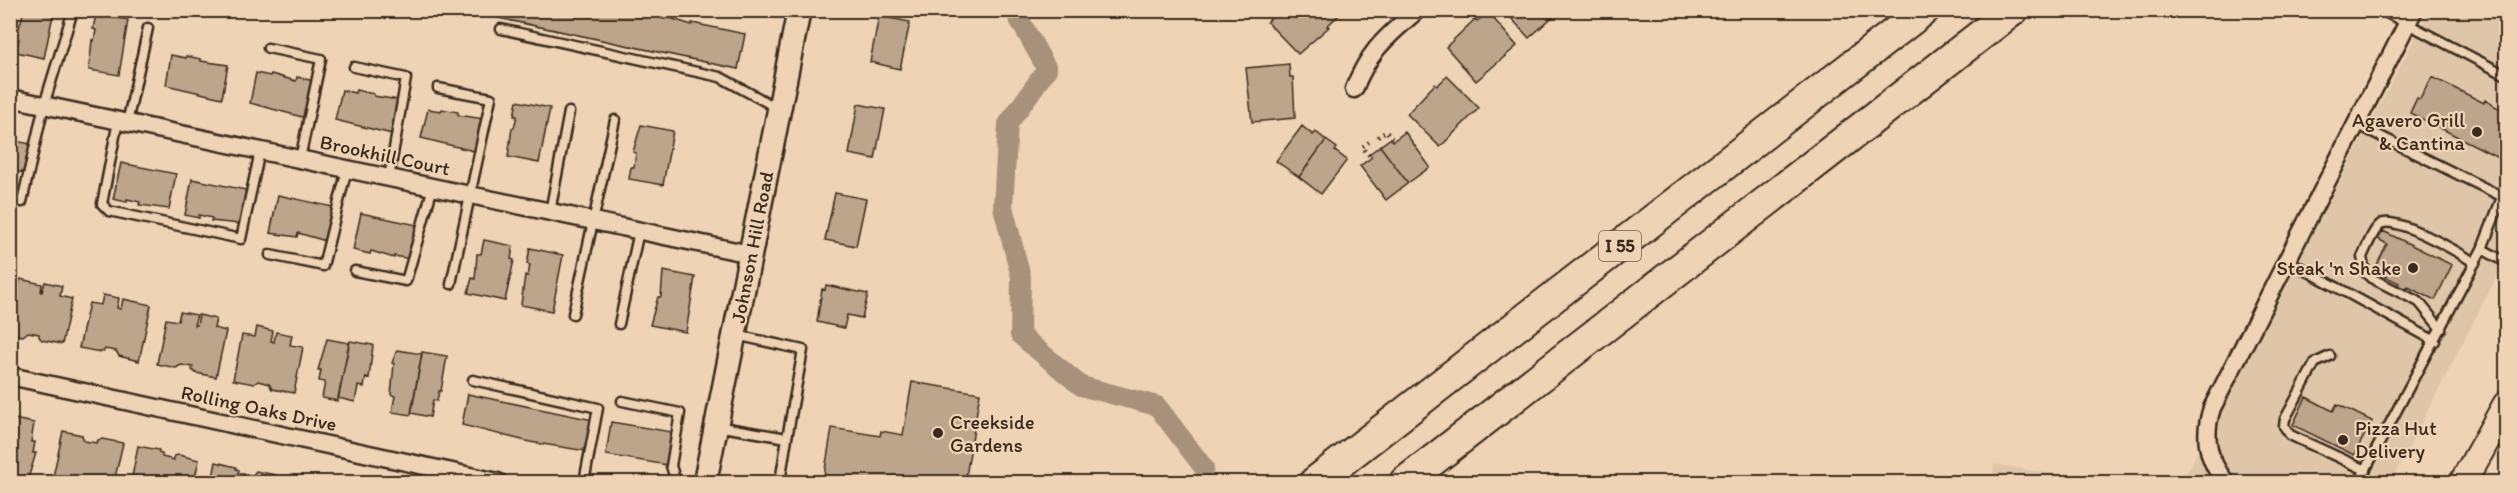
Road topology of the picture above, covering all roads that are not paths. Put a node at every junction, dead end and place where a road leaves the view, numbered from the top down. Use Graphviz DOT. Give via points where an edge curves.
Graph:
graph roads {
  1 [pos="1417,10"];
  2 [pos="1924,10"];
  3 [pos="2013,10"];
  4 [pos="2381,10"];
  5 [pos="793,12"];
  6 [pos="70,17"];
  7 [pos="2411,17"];
  8 [pos="148,28"];
  9 [pos="501,29"];
  10 [pos="268,48"];
  11 [pos="354,67"];
  12 [pos="2506,75"];
  13 [pos="438,88"];
  14 [pos="1354,89"];
  15 [pos="10,98"];
  16 [pos="44,105"];
  17 [pos="779,109"];
  18 [pos="569,112"];
  19 [pos="615,120"];
  20 [pos="123,122"];
  21 [pos="2356,124"];
  22 [pos="261,151"];
  23 [pos="300,159"];
  24 [pos="347,169"];
  25 [pos="389,178"];
  26 [pos="433,187"];
  27 [pos="2505,192"];
  28 [pos="472,195"];
  29 [pos="10,200"];
  30 [pos="550,212"];
  31 [pos="594,221"];
  32 [pos="639,231"];
  33 [pos="2482,249"];
  34 [pos="750,254"];
  35 [pos="270,255"];
  36 [pos="2287,260"];
  37 [pos="2506,262"];
  38 [pos="2475,263"];
  39 [pos="355,271"];
  40 [pos="452,284"];
  41 [pos="573,314"];
  42 [pos="619,324"];
  43 [pos="2441,329"];
  44 [pos="734,335"];
  45 [pos="2435,341"];
  46 [pos="2330,356"];
  47 [pos="10,376"];
  48 [pos="473,380"];
  49 [pos="622,401"];
  50 [pos="2506,405"];
  51 [pos="716,426"];
  52 [pos="788,438"];
  53 [pos="2366,470"];
  54 [pos="498,483"];
  55 [pos="584,483"];
  56 [pos="676,483"];
  57 [pos="705,483"];
  58 [pos="780,483"];
  59 [pos="1315,483"];
  60 [pos="1405,483"];
  61 [pos="2226,483"];
  62 [pos="2359,483"];
  63 [pos="2463,483"];
  1 -- 14 [label="street" via="1378,45 1363,66"];
  2 -- 59 [label="highway, I 55"];
  3 -- 60 [label="highway"];
  4 -- 7 [label="lane"];
  5 -- 17 [label="street, Johnson Hill Road"];
  6 -- 16 [label="lane"];
  7 -- 12 [label="lane"];
  7 -- 21 [label="street"];
  8 -- 20 [label="lane"];
  9 -- 17 [label="lane" via="720,77"];
  10 -- 23 [label="lane" via="321,59"];
  11 -- 25 [label="lane" via="406,78"];
  13 -- 28 [label="lane" via="491,98"];
  15 -- 16 [label="street, Brookhill Court"];
  16 -- 20 [label="street, Brookhill Court"];
  16 -- 29 [label="lane" via="22,202"];
  17 -- 34 [label="street, Johnson Hill Road"];
  18 -- 30 [label="lane"];
  19 -- 31 [label="lane"];
  20 -- 22 [label="street, Brookhill Court"];
  20 -- 22 [label="lane" via="102,204 109,212 241,239"];
  21 -- 27 [label="lane"];
  21 -- 36 [label="street"];
  22 -- 23 [label="street, Brookhill Court"];
  23 -- 24 [label="street, Brookhill Court"];
  24 -- 25 [label="street, Brookhill Court"];
  24 -- 35 [label="lane" via="323,266"];
  25 -- 26 [label="street, Brookhill Court"];
  26 -- 28 [label="street, Brookhill Court"];
  26 -- 39 [label="lane" via="406,281"];
  27 -- 33 [label="lane"];
  28 -- 30 [label="street, Brookhill Court"];
  28 -- 40 [label="lane"];
  30 -- 31 [label="street, Brookhill Court"];
  31 -- 32 [label="street, Brookhill Court"];
  31 -- 41 [label="lane"];
  32 -- 34 [label="street, Brookhill Court"];
  32 -- 42 [label="lane"];
  33 -- 37 [label="lane"];
  33 -- 38 [label="lane"];
  34 -- 44 [label="street, Johnson Hill Road"];
  36 -- 45 [label="lane"];
  36 -- 61 [label="street" via="2208,419 2209,454"];
  38 -- 43 [label="lane"];
  38 -- 43 [label="lane" via="2392,221 2382,223 2362,257 2371,278 2419,302"];
  43 -- 45 [label="lane"];
  44 -- 51 [label="street, Johnson Hill Road"];
  44 -- 52 [label="lane" via="803,350"];
  45 -- 53 [label="lane"];
  46 -- 53 [label="lane" via="2315,363 2284,426 2290,435"];
  47 -- 54 [label="street, Rolling Oaks Drive"];
  48 -- 55 [label="lane" via="598,408"];
  49 -- 56 [label="lane" via="680,413 671,466"];
  50 -- 63 [label="main road"];
  51 -- 52 [label="lane"];
  51 -- 57 [label="street, Johnson Hill Road"];
  52 -- 58 [label="lane"];
  53 -- 62 [label="lane"];
}
